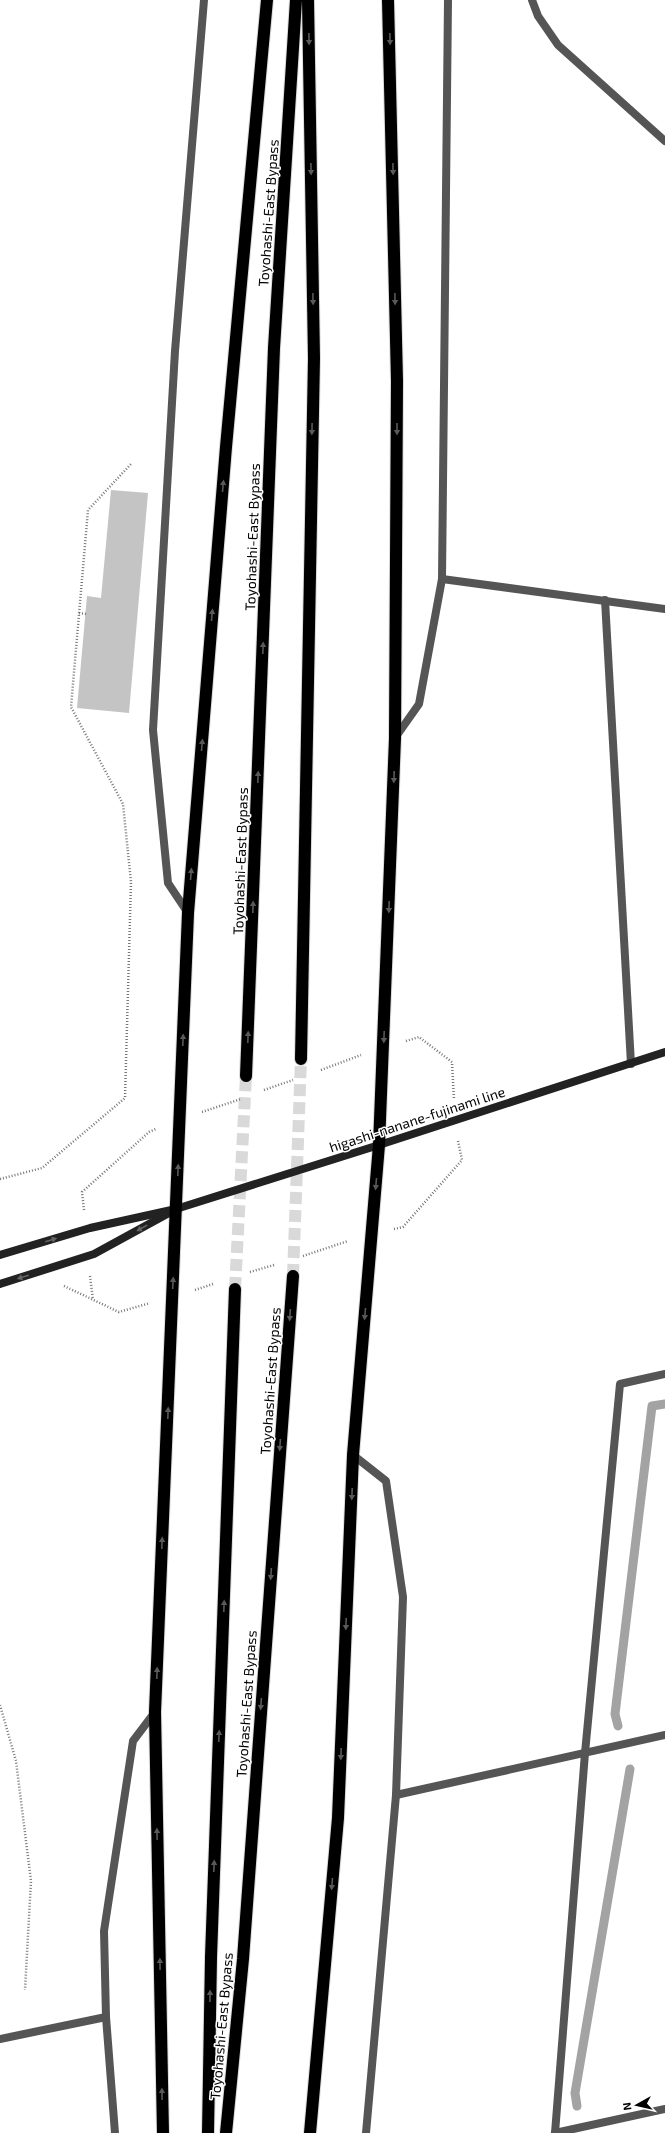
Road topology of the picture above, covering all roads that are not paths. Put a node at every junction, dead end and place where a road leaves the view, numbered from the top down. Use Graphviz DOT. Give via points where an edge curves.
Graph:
graph roads {
  1 [pos="204,0"];
  2 [pos="266,0"];
  3 [pos="296,0"];
  4 [pos="308,0"];
  5 [pos="388,0"];
  6 [pos="448,0"];
  7 [pos="532,0"];
  8 [pos="665,141"];
  9 [pos="442,579"];
  10 [pos="605,600"];
  11 [pos="665,609"];
  12 [pos="395,738"];
  13 [pos="188,913"];
  14 [pos="665,1052"];
  15 [pos="301,1059"];
  16 [pos="631,1064"];
  17 [pos="246,1076"];
  18 [pos="379,1146"];
  19 [pos="176,1209"];
  20 [pos="0,1255"];
  21 [pos="293,1276"];
  22 [pos="0,1284"];
  23 [pos="235,1289"];
  24 [pos="665,1374"];
  25 [pos="354,1455"];
  26 [pos="155,1712"];
  27 [pos="665,1735"];
  28 [pos="585,1753"];
  29 [pos="396,1795"];
  30 [pos="106,2017"];
  31 [pos="0,2039"];
  32 [pos="665,2109"];
  33 [pos="115,2133"];
  34 [pos="163,2133"];
  35 [pos="208,2133"];
  36 [pos="226,2133"];
  37 [pos="310,2133"];
  38 [pos="366,2133"];
  39 [pos="555,2133"];
  1 -- 13 [label="street" via="175,351 153,730 168,883"];
  13 -- 2 [label="highway, one-way"];
  17 -- 3 [label="highway, Toyohashi-East Bypass, one-way" via="274,348"];
  4 -- 15 [label="highway, one-way" via="314,358"];
  5 -- 12 [label="highway, one-way" via="397,381"];
  6 -- 9 [label="street"];
  7 -- 8 [label="street" via="538,16 558,45"];
  9 -- 10 [label="street"];
  9 -- 12 [label="street" via="419,704"];
  10 -- 11 [label="street"];
  10 -- 16 [label="street"];
  12 -- 18 [label="highway, one-way"];
  19 -- 13 [label="highway, one-way"];
  14 -- 16 [label="main road, higashi-nanane-fujinami line"];
  16 -- 18 [label="main road, higashi-nanane-fujinami line"];
  18 -- 19 [label="main road, higashi-nanane-fujinami line"];
  18 -- 25 [label="highway, one-way"];
  20 -- 19 [label="main road, higashi-nanane-fujinami line, one-way" via="90,1228"];
  19 -- 22 [label="main road, higashi-nanane-fujinami line, one-way" via="94,1254"];
  26 -- 19 [label="highway, one-way"];
  21 -- 36 [label="highway, Toyohashi-East Bypass, one-way" via="243,1959"];
  35 -- 23 [label="highway, Toyohashi-East Bypass, one-way" via="211,1957"];
  24 -- 28 [label="street" via="620,1384"];
  25 -- 29 [label="street" via="386,1481 402,1589"];
  25 -- 37 [label="highway, one-way" via="338,1818"];
  26 -- 30 [label="street" via="133,1741 104,1931"];
  34 -- 26 [label="highway, one-way"];
  27 -- 28 [label="street"];
  28 -- 29 [label="street"];
  28 -- 39 [label="street"];
  29 -- 38 [label="street"];
  30 -- 31 [label="street"];
  30 -- 33 [label="street"];
  32 -- 39 [label="street"];
}
